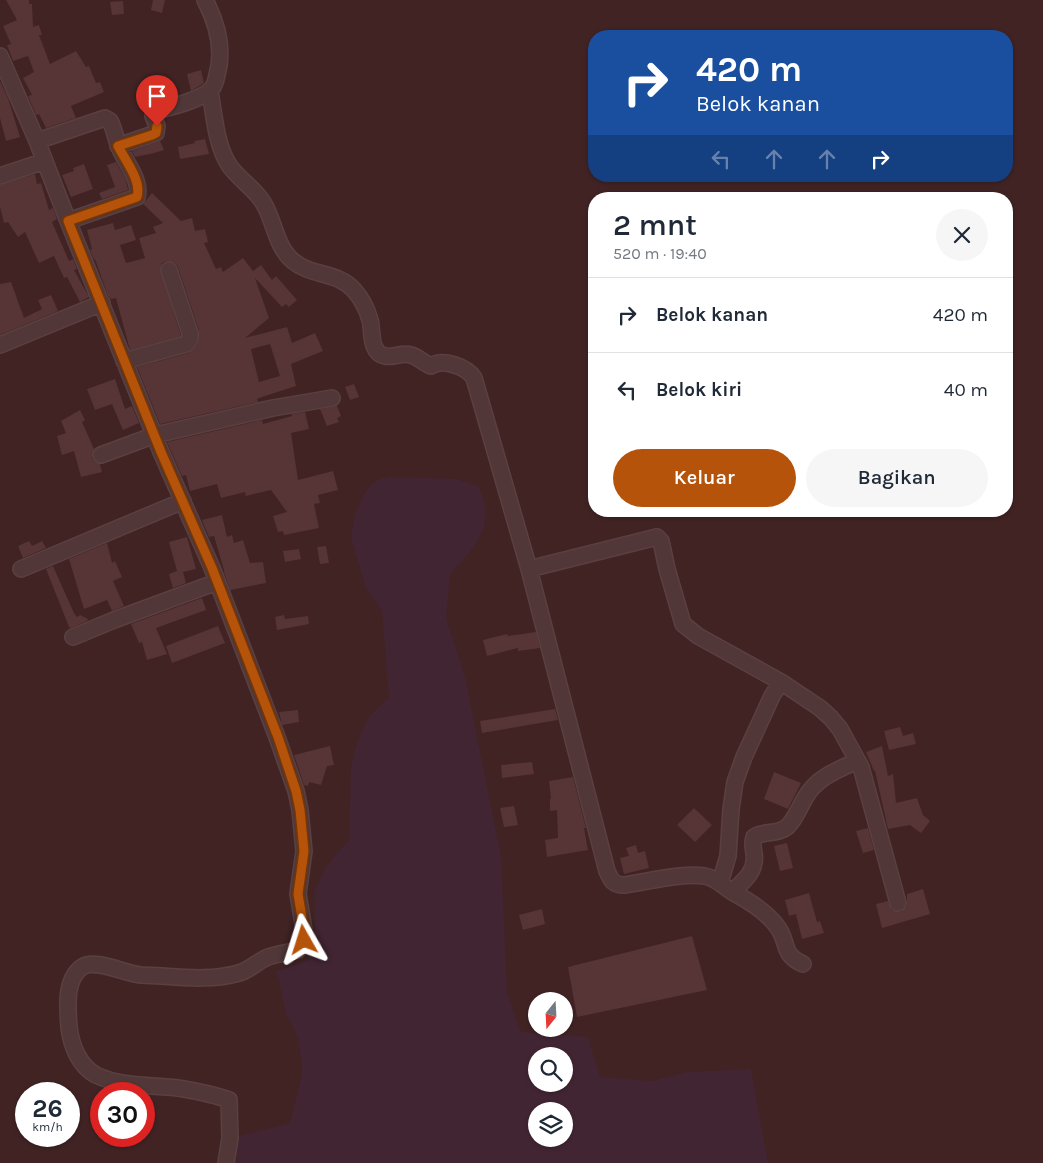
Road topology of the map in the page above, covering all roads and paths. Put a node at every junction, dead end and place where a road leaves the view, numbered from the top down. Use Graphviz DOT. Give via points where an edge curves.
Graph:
graph roads {
  1 [pos="205,0"];
  2 [pos="0,56"];
  3 [pos="210,91"];
  4 [pos="38,141"];
  5 [pos="118,146"];
  6 [pos="45,161"];
  7 [pos="0,176"];
  8 [pos="68,221"];
  9 [pos="169,270"];
  10 [pos="102,303"];
  11 [pos="0,345"];
  12 [pos="124,361"];
  13 [pos="332,398"];
  14 [pos="155,435"];
  15 [pos="101,455"];
  16 [pos="183,500"];
  17 [pos="21,568"];
  18 [pos="529,569"];
  19 [pos="217,582"];
  20 [pos="73,637"];
  21 [pos="781,682"];
  22 [pos="857,761"];
  23 [pos="726,888"];
  24 [pos="898,903"];
  25 [pos="803,964"];
  26 [pos="226,1163"];
  1 -- 3 [label="street" via="220,46 220,64"];
  2 -- 4 [label="street"];
  3 -- 5 [label="street" via="157,111 153,116 156,133"];
  3 -- 18 [label="street" via="222,152 229,165 263,202 284,252 295,263 340,278 353,289 371,320 377,351 384,356 413,355 431,366 440,362 461,367 474,378"];
  4 -- 5 [label="street" via="104,118 110,121"];
  4 -- 6 [label="street"];
  5 -- 8 [label="street" via="134,178 137,197"];
  6 -- 7 [label="street"];
  6 -- 8 [label="street"];
  8 -- 10 [label="street"];
  9 -- 12 [label="street" via="190,339 186,344"];
  10 -- 11 [label="street"];
  10 -- 12 [label="street"];
  12 -- 14 [label="street"];
  13 -- 14 [label="street"];
  14 -- 15 [label="street"];
  14 -- 16 [label="street"];
  16 -- 17 [label="street"];
  16 -- 19 [label="street"];
  18 -- 21 [label="street" via="657,537 683,624 698,636"];
  18 -- 23 [label="street" via="611,880 624,885 695,875 710,878"];
  19 -- 20 [label="street"];
  19 -- 26 [label="street" via="296,791 304,851 298,894 304,940 298,950 268,957 244,972 218,977 137,974 88,965 75,976 68,1000 72,1044 84,1065 94,1074 110,1080 229,1100 230,1138"];
  21 -- 22 [label="street" via="831,718"];
  21 -- 23 [label="street" via="735,782"];
  22 -- 23 [label="street" via="814,784 788,826 754,837 753,869 743,882"];
  22 -- 24 [label="street"];
  23 -- 25 [label="street" via="759,909 776,925 788,954"];
}
